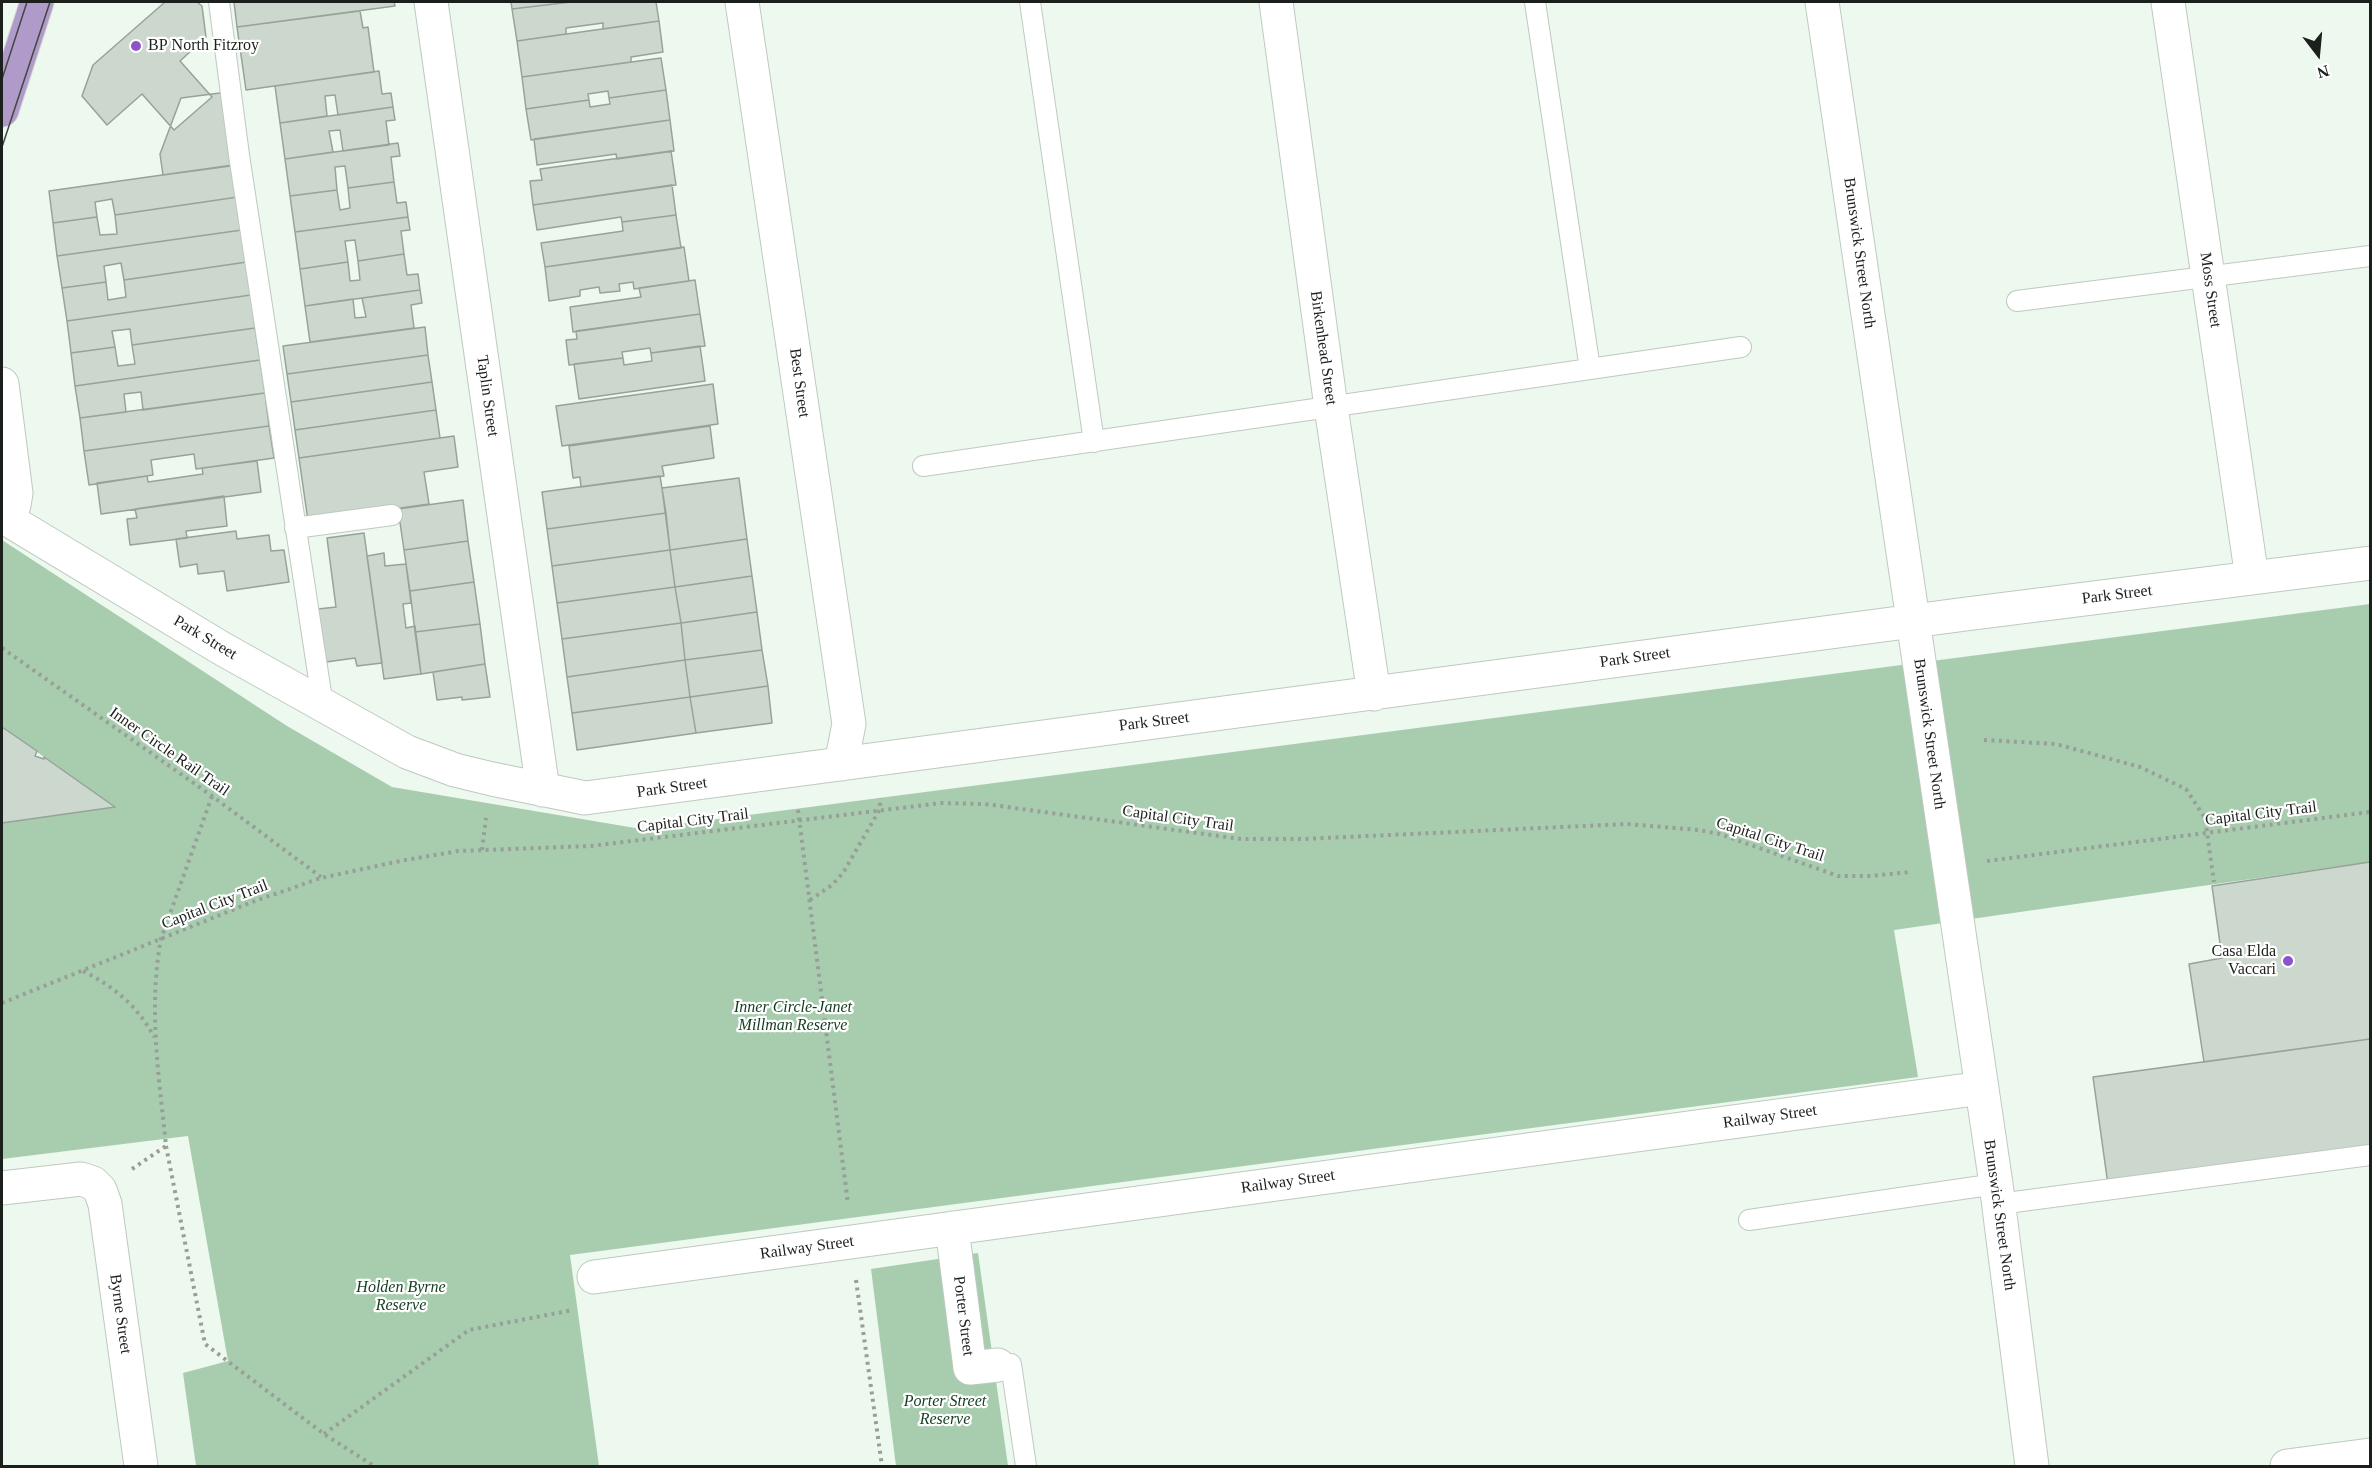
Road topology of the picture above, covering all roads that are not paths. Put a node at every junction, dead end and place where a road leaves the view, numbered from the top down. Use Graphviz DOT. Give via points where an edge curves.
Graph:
graph roads {
  1 [pos="37,2"];
  2 [pos="219,2"];
  3 [pos="430,2"];
  4 [pos="742,2"];
  5 [pos="1030,2"];
  6 [pos="1276,2"];
  7 [pos="1534,2"];
  8 [pos="1822,2"];
  9 [pos="2168,2"];
  10 [pos="2,110"];
  11 [pos="2370,256"];
  12 [pos="2208,277"];
  13 [pos="2017,301"];
  14 [pos="1741,347"];
  15 [pos="1590,369"];
  16 [pos="2,384"];
  17 [pos="1331,407"];
  18 [pos="1094,442"];
  19 [pos="923,466"];
  20 [pos="392,515"];
  21 [pos="5,517"];
  22 [pos="295,528"];
  23 [pos="2370,562"];
  24 [pos="2252,578"];
  25 [pos="1913,621"];
  26 [pos="1374,694"];
  27 [pos="323,706"];
  28 [pos="841,764"];
  29 [pos="543,790"];
  30 [pos="1982,1088"];
  31 [pos="2370,1155"];
  32 [pos="2,1188"];
  33 [pos="1997,1194"];
  34 [pos="1749,1220"];
  35 [pos="952,1227"];
  36 [pos="594,1277"];
  37 [pos="998,1365"];
  38 [pos="2370,1455"];
  39 [pos="141,1467"];
  40 [pos="1026,1467"];
  41 [pos="2031,1467"];
  42 [pos="2287,1467"];
  1 -- 10 [label="highway"];
  2 -- 22 [label="lane"];
  3 -- 29 [label="street, Taplin Street"];
  4 -- 28 [label="street, Best Street" via="849,724"];
  5 -- 18 [label="lane"];
  6 -- 17 [label="street, Birkenhead Street"];
  7 -- 15 [label="lane"];
  8 -- 25 [label="street, Brunswick Street North"];
  9 -- 12 [label="street, Moss Street"];
  11 -- 12 [label="lane"];
  12 -- 13 [label="lane"];
  12 -- 24 [label="street, Moss Street"];
  14 -- 15 [label="lane"];
  15 -- 17 [label="lane"];
  16 -- 21 [label="street" via="16,493 14,505"];
  17 -- 18 [label="lane"];
  17 -- 26 [label="street, Birkenhead Street"];
  18 -- 19 [label="lane"];
  20 -- 22 [label="lane"];
  21 -- 27 [label="street, Park Street"];
  22 -- 27 [label="lane"];
  23 -- 24 [label="street, Park Street"];
  24 -- 25 [label="street, Park Street"];
  25 -- 26 [label="street, Park Street"];
  25 -- 30 [label="street, Brunswick Street North"];
  26 -- 28 [label="street, Park Street"];
  27 -- 29 [label="street, Park Street" via="430,761"];
  28 -- 29 [label="street, Park Street" via="609,796 585,798"];
  30 -- 33 [label="street, Brunswick Street North"];
  30 -- 35 [label="street, Railway Street"];
  31 -- 33 [label="lane"];
  32 -- 39 [label="street, Byrne Street" via="88,1184 104,1196"];
  33 -- 34 [label="lane"];
  33 -- 41 [label="street, Brunswick Street North"];
  35 -- 36 [label="street, Railway Street"];
  35 -- 37 [label="street, Porter Street" via="970,1368"];
  37 -- 40 [label="lane, Porter Street" via="1011,1364"];
  38 -- 42 [label="street"];
}
